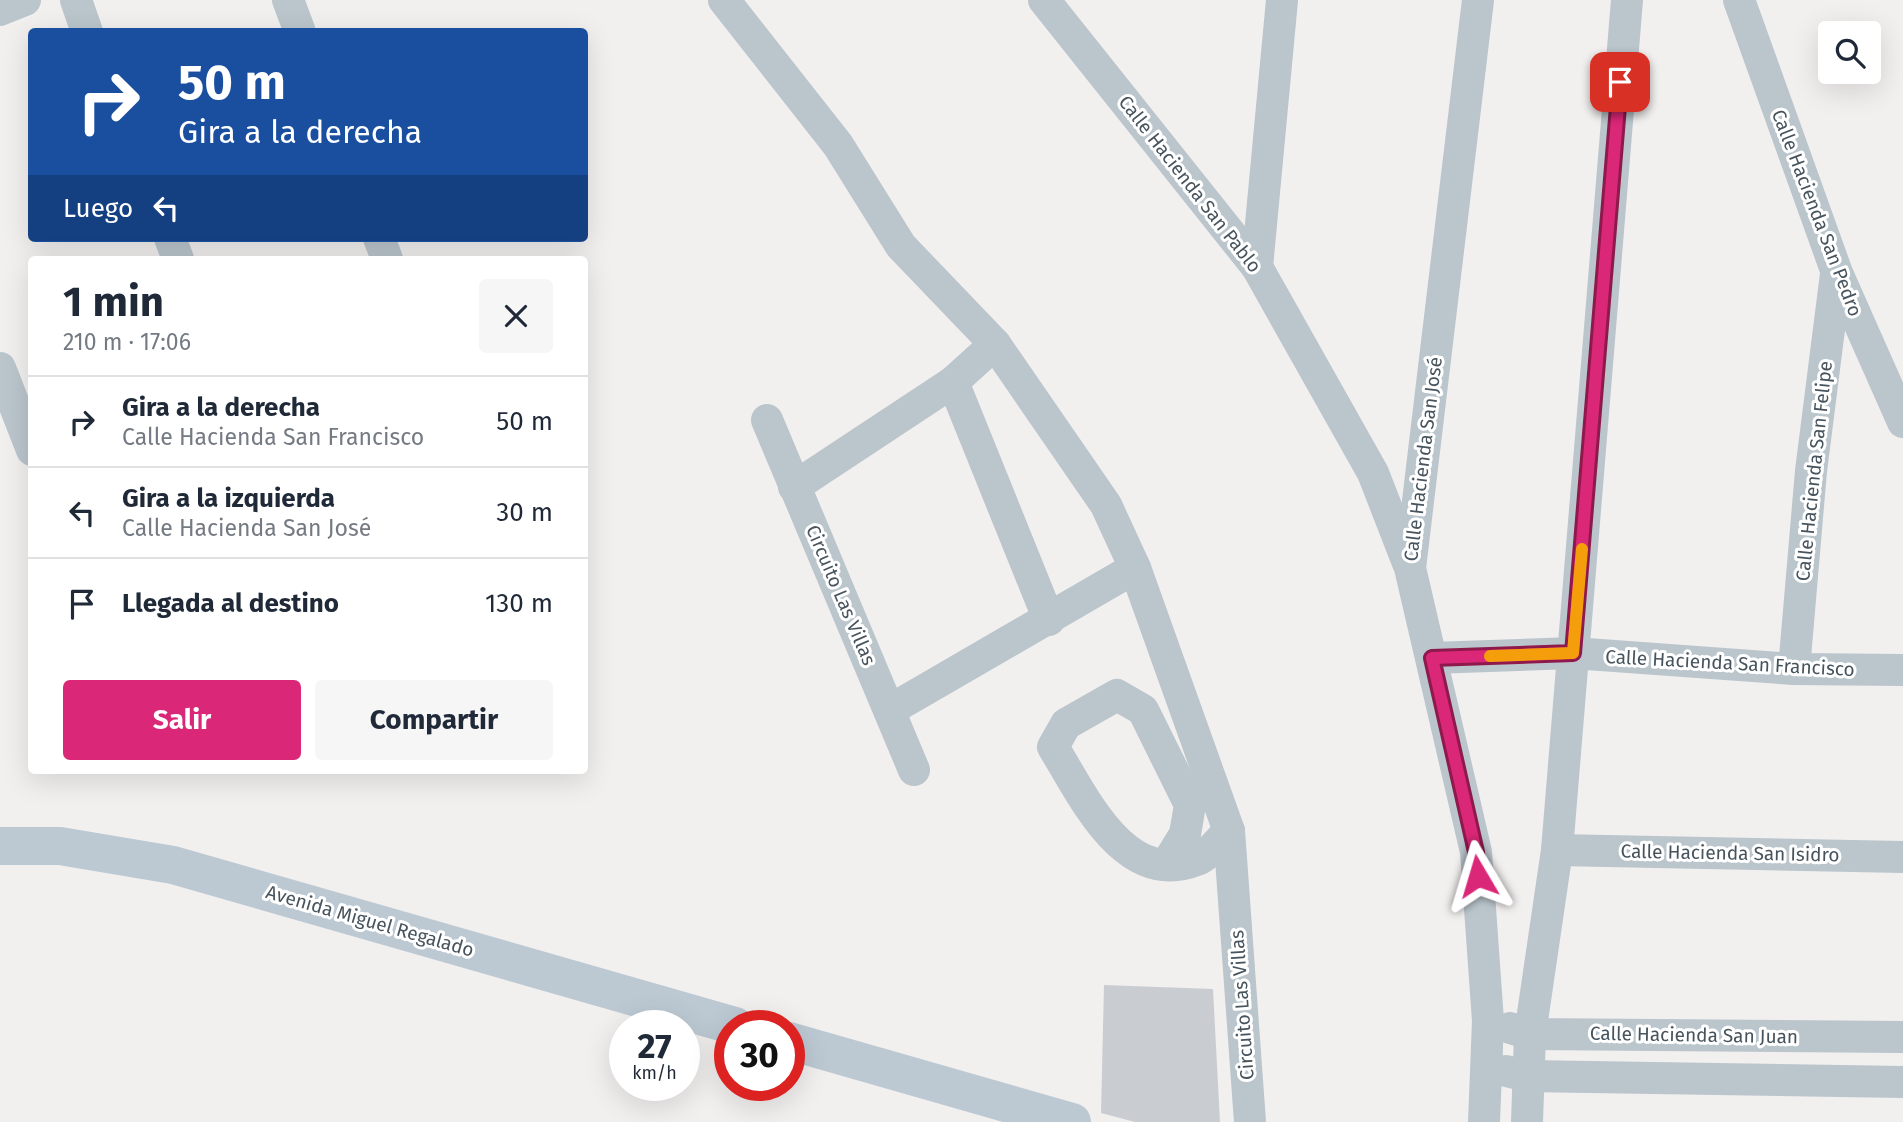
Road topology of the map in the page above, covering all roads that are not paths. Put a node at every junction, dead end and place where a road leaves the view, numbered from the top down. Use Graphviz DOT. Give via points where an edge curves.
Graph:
graph roads {
  1 [pos="25,0"];
  2 [pos="76,0"];
  3 [pos="288,0"];
  4 [pos="724,0"];
  5 [pos="1044,0"];
  6 [pos="1282,0"];
  7 [pos="1478,0"];
  8 [pos="1627,0"];
  9 [pos="1738,0"];
  10 [pos="0,10"];
  11 [pos="86,28"];
  12 [pos="298,28"];
  13 [pos="1257,267"];
  14 [pos="1836,273"];
  15 [pos="995,344"];
  16 [pos="0,368"];
  17 [pos="953,382"];
  18 [pos="768,420"];
  19 [pos="1903,422"];
  20 [pos="28,440"];
  21 [pos="794,486"];
  22 [pos="1135,568"];
  23 [pos="1410,568"];
  24 [pos="1049,620"];
  25 [pos="1573,653"];
  26 [pos="1432,658"];
  27 [pos="1794,669"];
  28 [pos="1903,670"];
  29 [pos="890,710"];
  30 [pos="914,770"];
  31 [pos="1229,831"];
  32 [pos="0,846"];
  33 [pos="1557,850"];
  34 [pos="1903,857"];
  35 [pos="1166,865"];
  36 [pos="714,1020"];
  37 [pos="1488,1021"];
  38 [pos="1530,1034"];
  39 [pos="1903,1037"];
  40 [pos="805,1046"];
  41 [pos="1488,1067"];
  42 [pos="1527,1076"];
  43 [pos="1903,1083"];
  44 [pos="1072,1122"];
  45 [pos="1250,1122"];
  46 [pos="1484,1122"];
  47 [pos="1527,1122"];
  1 -- 10 [label="street"];
  2 -- 11 [label="street"];
  3 -- 12 [label="street"];
  4 -- 15 [label="street, Circuito Las Villas" via="838,145 901,246"];
  5 -- 13 [label="street, Calle Hacienda San Pablo"];
  6 -- 13 [label="street"];
  7 -- 23 [label="street, Calle Hacienda San José"];
  8 -- 25 [label="street"];
  9 -- 14 [label="street, Calle Hacienda San Pedro"];
  13 -- 23 [label="street, Calle Hacienda San Pablo" via="1373,473"];
  14 -- 19 [label="street, Calle Hacienda San Pedro"];
  14 -- 27 [label="street, Calle Hacienda San Felipe" via="1811,471"];
  15 -- 17 [label="street"];
  15 -- 22 [label="street, Circuito Las Villas" via="1106,505"];
  16 -- 20 [label="street"];
  17 -- 21 [label="street"];
  17 -- 24 [label="street"];
  18 -- 21 [label="street, Circuito Las Villas"];
  21 -- 29 [label="street, Circuito Las Villas"];
  22 -- 24 [label="street"];
  22 -- 31 [label="street, Circuito Las Villas"];
  23 -- 26 [label="street, Calle Hacienda San José"];
  24 -- 29 [label="street"];
  25 -- 26 [label="street, Calle Hacienda San Francisco"];
  25 -- 27 [label="street, Calle Hacienda San Francisco"];
  25 -- 33 [label="street"];
  26 -- 37 [label="street, Calle Hacienda San José" via="1476,852"];
  27 -- 28 [label="street, Calle Hacienda San Francisco"];
  29 -- 30 [label="street, Circuito Las Villas"];
  31 -- 35 [label="street" via="1198,860"];
  31 -- 45 [label="street, Circuito Las Villas"];
  32 -- 36 [label="street, Avenida Miguel Regalado" via="60,846 173,865"];
  33 -- 34 [label="street, Calle Hacienda San Isidro"];
  33 -- 38 [label="street"];
  35 -- 35 [label="street" via="1134,856 1106,832 1053,747 1066,724 1116,695 1143,710 1190,805 1185,834"];
  37 -- 38 [label="street, Calle Hacienda San Juan"];
  37 -- 41 [label="street, Calle Hacienda San José"];
  38 -- 39 [label="street, Calle Hacienda San Juan"];
  38 -- 42 [label="street"];
  40 -- 44 [label="street"];
  41 -- 42 [label="street"];
  41 -- 46 [label="street, Calle Hacienda San José"];
  42 -- 43 [label="street"];
  42 -- 47 [label="street"];
}
